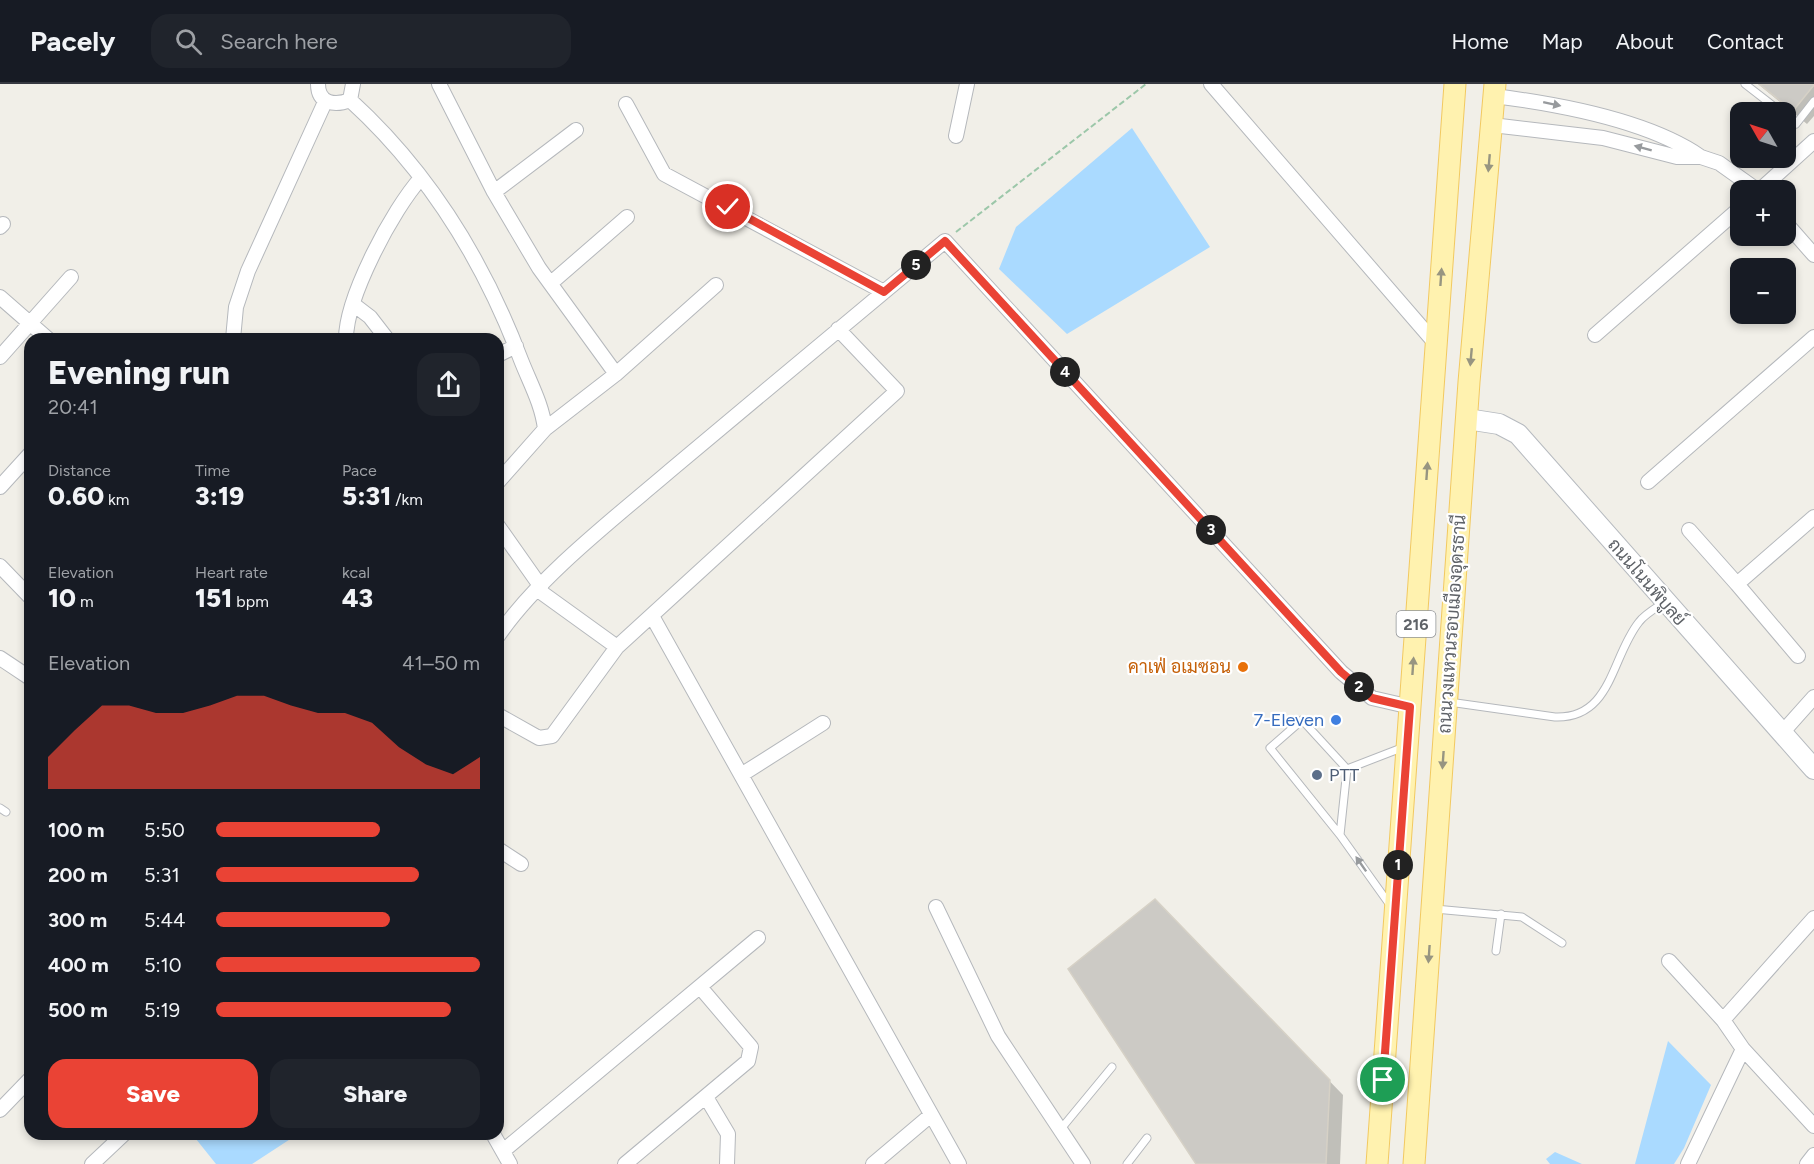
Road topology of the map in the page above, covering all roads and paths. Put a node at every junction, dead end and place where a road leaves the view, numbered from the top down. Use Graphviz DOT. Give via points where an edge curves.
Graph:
graph roads {
  1 [pos="318,84"];
  2 [pos="353,84"];
  3 [pos="440,84"];
  4 [pos="967,84"];
  5 [pos="1146,84"];
  6 [pos="1211,84"];
  7 [pos="1455,84"];
  8 [pos="1745,84"];
  9 [pos="1494,90"];
  10 [pos="350,100"];
  11 [pos="1814,101"];
  12 [pos="325,102"];
  13 [pos="1768,102"];
  14 [pos="626,104"];
  15 [pos="1796,124"];
  16 [pos="1492,125"];
  17 [pos="576,130"];
  18 [pos="956,136"];
  19 [pos="1814,141"];
  20 [pos="1701,158"];
  21 [pos="421,178"];
  22 [pos="1744,180"];
  23 [pos="1769,180"];
  24 [pos="494,192"];
  25 [pos="627,217"];
  26 [pos="1730,217"];
  27 [pos="1796,235"];
  28 [pos="945,241"];
  29 [pos="1814,255"];
  30 [pos="71,277"];
  31 [pos="551,283"];
  32 [pos="716,285"];
  33 [pos="878,289"];
  34 [pos="0,297"];
  35 [pos="353,304"];
  36 [pos="29,322"];
  37 [pos="838,329"];
  38 [pos="41,333"];
  39 [pos="234,333"];
  40 [pos="347,333"];
  41 [pos="382,333"];
  42 [pos="1595,335"];
  43 [pos="1814,337"];
  44 [pos="1436,344"];
  45 [pos="516,346"];
  46 [pos="504,352"];
  47 [pos="0,357"];
  48 [pos="616,374"];
  49 [pos="1467,419"];
  50 [pos="545,429"];
  51 [pos="24,461"];
  52 [pos="504,475"];
  53 [pos="1648,482"];
  54 [pos="0,488"];
  55 [pos="1814,516"];
  56 [pos="1689,530"];
  57 [pos="504,535"];
  58 [pos="0,566"];
  59 [pos="1737,584"];
  60 [pos="539,588"];
  61 [pos="24,591"];
  62 [pos="1665,602"];
  63 [pos="651,616"];
  64 [pos="504,627"];
  65 [pos="617,647"];
  66 [pos="1798,656"];
  67 [pos="0,658"];
  68 [pos="24,674"];
  69 [pos="1814,697"];
  70 [pos="1447,701"];
  71 [pos="1410,707"];
  72 [pos="504,718"];
  73 [pos="823,723"];
  74 [pos="1781,734"];
  75 [pos="1408,745"];
  76 [pos="1347,769"];
  77 [pos="1814,769"];
  78 [pos="741,775"];
  79 [pos="1340,835"];
  80 [pos="504,853"];
  81 [pos="521,864"];
  82 [pos="936,907"];
  83 [pos="1432,909"];
  84 [pos="1395,912"];
  85 [pos="1501,914"];
  86 [pos="1814,918"];
  87 [pos="758,938"];
  88 [pos="1562,943"];
  89 [pos="1496,951"];
  90 [pos="1669,961"];
  91 [pos="700,987"];
  92 [pos="1723,1020"];
  93 [pos="1743,1050"];
  94 [pos="1112,1068"];
  95 [pos="24,1085"];
  96 [pos="705,1097"];
  97 [pos="0,1110"];
  98 [pos="931,1115"];
  99 [pos="1814,1126"];
  100 [pos="1060,1130"];
  101 [pos="1147,1138"];
  102 [pos="118,1140"];
  103 [pos="497,1140"];
  104 [pos="503,1151"];
  105 [pos="1814,1155"];
  106 [pos="92,1164"];
  107 [pos="510,1164"];
  108 [pos="625,1164"];
  109 [pos="728,1164"];
  110 [pos="873,1164"];
  111 [pos="959,1164"];
  112 [pos="1083,1164"];
  113 [pos="1127,1164"];
  114 [pos="1377,1164"];
  115 [pos="1414,1164"];
  116 [pos="1688,1164"];
  117 [pos="1807,1164"];
  1 -- 12 [label="street"];
  2 -- 10 [label="street"];
  3 -- 24 [label="street"];
  4 -- 18 [label="street"];
  5 -- 28 [label="path"];
  6 -- 44 [label="street"];
  44 -- 7 [label="main road, ถนนวงแหวนรอบเมืองอุดรธานี / 216, one-way"];
  8 -- 13 [label="lane"];
  9 -- 16 [label="main road, ถนนวงแหวนรอบเมืองอุดรธานี / 216"];
  9 -- 20 [label="street, one-way" via="1605,119 1683,145"];
  10 -- 12 [label="street"];
  10 -- 21 [label="street" via="383,130"];
  11 -- 15 [label="lane"];
  12 -- 39 [label="street" via="248,271 236,307"];
  14 -- 33 [label="street" via="664,174"];
  20 -- 16 [label="street, one-way" via="1677,157 1603,138"];
  16 -- 49 [label="main road, ถนนวงแหวนรอบเมืองอุดรธานี / 216, one-way"];
  17 -- 24 [label="street"];
  19 -- 23 [label="street"];
  20 -- 22 [label="street" via="1719,163"];
  21 -- 35 [label="street" via="406,195"];
  21 -- 45 [label="street" via="477,262"];
  24 -- 31 [label="street"];
  25 -- 31 [label="street"];
  26 -- 42 [label="street"];
  27 -- 29 [label="street"];
  28 -- 33 [label="street"];
  28 -- 71 [label="street" via="1341,672 1372,698"];
  30 -- 36 [label="street"];
  31 -- 48 [label="street"];
  32 -- 48 [label="street"];
  33 -- 37 [label="street"];
  34 -- 36 [label="street"];
  35 -- 40 [label="street"];
  35 -- 41 [label="street"];
  36 -- 38 [label="street"];
  36 -- 47 [label="street"];
  37 -- 60 [label="street" via="600,530"];
  37 -- 63 [label="street" via="897,391"];
  43 -- 53 [label="street"];
  71 -- 44 [label="main road, ถนนวงแหวนรอบเมืองอุดรธานี / 216, one-way"];
  45 -- 46 [label="street"];
  45 -- 50 [label="street" via="543,414"];
  48 -- 50 [label="street"];
  49 -- 62 [label="street, ถนนโนนพิบูลย์" via="1499,424 1518,434"];
  49 -- 70 [label="main road, ถนนวงแหวนรอบเมืองอุดรธานี / 216"];
  50 -- 52 [label="street"];
  51 -- 54 [label="street"];
  55 -- 59 [label="street"];
  56 -- 59 [label="street"];
  57 -- 60 [label="street"];
  58 -- 61 [label="street"];
  59 -- 66 [label="street"];
  60 -- 64 [label="street"];
  60 -- 65 [label="street"];
  62 -- 70 [label="lane" via="1638,624 1600,697 1587,711 1566,718"];
  62 -- 74 [label="street, ถนนโนนพิบูลย์"];
  63 -- 65 [label="street"];
  63 -- 78 [label="street"];
  65 -- 72 [label="street" via="552,736 539,738"];
  67 -- 68 [label="street"];
  69 -- 74 [label="street"];
  70 -- 83 [label="main road, ถนนวงแหวนรอบเมืองอุดรธานี / 216, one-way"];
  71 -- 75 [label="main road, ถนนวงแหวนรอบเมืองอุดรธานี / 216"];
  73 -- 78 [label="street"];
  74 -- 77 [label="street, ถนนโนนพิบูลย์"];
  75 -- 76 [label="lane"];
  75 -- 84 [label="main road, ถนนวงแหวนรอบเมืองอุดรธานี / 216"];
  76 -- 79 [label="lane"];
  76 -- 79 [label="lane" via="1302,720 1270,748"];
  78 -- 98 [label="street"];
  84 -- 79 [label="lane, one-way"];
  80 -- 81 [label="street"];
  82 -- 100 [label="street" via="998,1036"];
  83 -- 85 [label="lane"];
  83 -- 115 [label="main road, ถนนวงแหวนรอบเมืองอุดรธานี / 216, one-way"];
  84 -- 114 [label="main road, ถนนวงแหวนรอบเมืองอุดรธานี / 216"];
  85 -- 88 [label="lane" via="1528,920"];
  85 -- 89 [label="lane"];
  86 -- 92 [label="street"];
  87 -- 91 [label="street"];
  90 -- 92 [label="street"];
  91 -- 96 [label="street" via="751,1047 748,1061"];
  91 -- 104 [label="street"];
  92 -- 93 [label="street"];
  93 -- 99 [label="street"];
  93 -- 116 [label="street"];
  94 -- 100 [label="lane"];
  95 -- 97 [label="street"];
  96 -- 108 [label="street"];
  96 -- 109 [label="street" via="728,1134"];
  98 -- 110 [label="street"];
  98 -- 111 [label="street"];
  100 -- 112 [label="street"];
  101 -- 113 [label="lane"];
  102 -- 106 [label="street"];
  103 -- 104 [label="street"];
  104 -- 107 [label="street"];
  105 -- 117 [label="street"];
}
